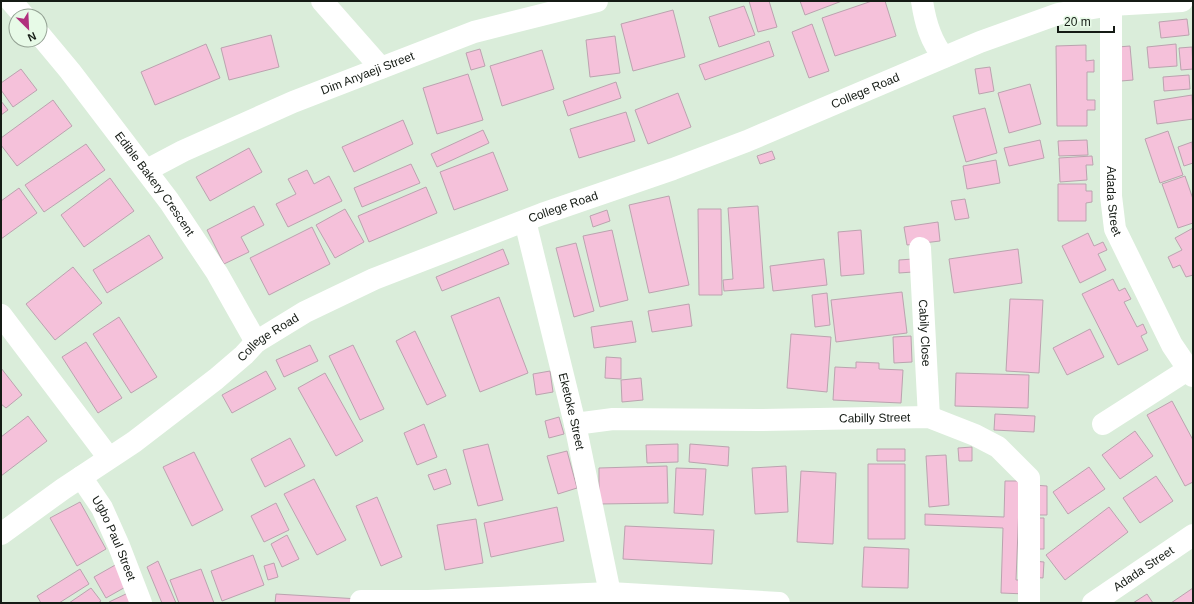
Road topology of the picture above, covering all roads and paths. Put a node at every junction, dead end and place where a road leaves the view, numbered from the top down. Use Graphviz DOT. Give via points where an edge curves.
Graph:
graph roads {
  1 [pos="322,1"];
  2 [pos="597,1"];
  3 [pos="922,1"];
  4 [pos="1182,1"];
  5 [pos="1111,5"];
  6 [pos="48,45"];
  7 [pos="944,57"];
  8 [pos="381,68"];
  9 [pos="147,170"];
  10 [pos="525,221"];
  11 [pos="920,248"];
  12 [pos="1,315"];
  13 [pos="256,342"];
  14 [pos="1191,372"];
  15 [pos="929,417"];
  16 [pos="576,424"];
  17 [pos="1103,424"];
  18 [pos="109,458"];
  19 [pos="81,477"];
  20 [pos="1,534"];
  21 [pos="1193,535"];
  22 [pos="611,598"];
  23 [pos="361,600"];
  24 [pos="141,603"];
  25 [pos="778,603"];
  26 [pos="1029,603"];
  27 [pos="1093,603"];
  1 -- 8 [label="street"];
  2 -- 8 [label="street, Dim Anyaeji Street" via="474,32"];
  3 -- 7 [label="street" via="925,21 936,49"];
  4 -- 5 [label="street, College Road"];
  5 -- 7 [label="street, College Road" via="1058,14"];
  5 -- 14 [label="street, Adada Street" via="1111,196 1115,229 1172,345"];
  6 -- 9 [label="street, Edible Bakery Crescent"];
  7 -- 10 [label="street, College Road" via="740,144"];
  8 -- 9 [label="street, Dim Anyaeji Street" via="293,102 183,151"];
  9 -- 13 [label="street, Edible Bakery Crescent" via="217,273"];
  10 -- 13 [label="street, College Road" via="374,279 305,312"];
  10 -- 16 [label="street, Eketoke Street"];
  11 -- 15 [label="street, Cabily Close"];
  12 -- 18 [label="street"];
  13 -- 18 [label="street, College Road" via="244,355 187,401"];
  14 -- 17 [label="street"];
  15 -- 16 [label="street, Cabilly Street" via="613,420"];
  15 -- 26 [label="street, Cabilly Street" via="998,447 1029,478"];
  16 -- 22 [label="street, Eketoke Street"];
  18 -- 19 [label="street, College Road"];
  19 -- 20 [label="street, College Road"];
  19 -- 24 [label="street, Ugbo Paul Street" via="102,508"];
  21 -- 27 [label="street, Adada Street"];
  22 -- 23 [label="street"];
  22 -- 25 [label="street"];
}
